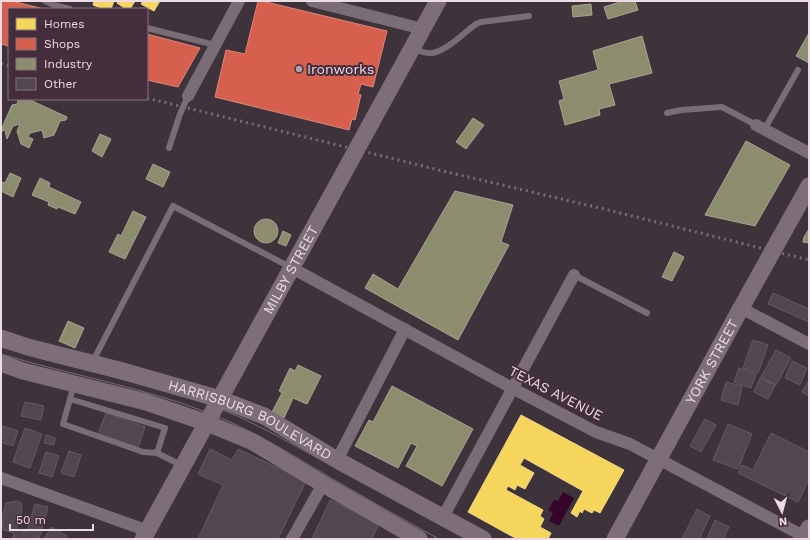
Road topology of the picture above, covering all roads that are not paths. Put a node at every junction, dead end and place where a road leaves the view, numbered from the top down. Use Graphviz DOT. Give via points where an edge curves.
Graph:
graph roads {
  1 [pos="45,1"];
  2 [pos="239,1"];
  3 [pos="312,1"];
  4 [pos="438,1"];
  5 [pos="66,8"];
  6 [pos="529,16"];
  7 [pos="148,28"];
  8 [pos="423,28"];
  9 [pos="215,45"];
  10 [pos="412,49"];
  11 [pos="798,70"];
  12 [pos="188,96"];
  13 [pos="667,113"];
  14 [pos="760,128"];
  15 [pos="169,148"];
  16 [pos="809,153"];
  17 [pos="809,186"];
  18 [pos="292,268"];
  19 [pos="574,275"];
  20 [pos="741,308"];
  21 [pos="646,313"];
  22 [pos="405,329"];
  23 [pos="1,338"];
  24 [pos="809,344"];
  25 [pos="1,363"];
  26 [pos="92,363"];
  27 [pos="512,388"];
  28 [pos="72,392"];
  29 [pos="220,399"];
  30 [pos="207,423"];
  31 [pos="157,453"];
  32 [pos="337,460"];
  33 [pos="659,460"];
  34 [pos="183,466"];
  35 [pos="1,478"];
  36 [pos="323,484"];
  37 [pos="443,517"];
  38 [pos="145,535"];
  39 [pos="806,536"];
  40 [pos="292,539"];
  41 [pos="419,539"];
  42 [pos="483,539"];
  43 [pos="615,539"];
  1 -- 5 [label="lane"];
  2 -- 9 [label="street"];
  3 -- 8 [label="street"];
  4 -- 8 [label="main road, MILBY STREET"];
  6 -- 10 [label="lane" via="480,22 436,52 428,54"];
  7 -- 9 [label="lane"];
  8 -- 10 [label="main road, MILBY STREET"];
  9 -- 12 [label="street"];
  10 -- 18 [label="main road, MILBY STREET"];
  11 -- 14 [label="lane"];
  12 -- 15 [label="lane"];
  13 -- 14 [label="lane" via="722,107"];
  14 -- 16 [label="street"];
  17 -- 20 [label="main road, YORK STREET"];
  18 -- 22 [label="street, TEXAS AVENUE"];
  18 -- 26 [label="lane" via="172,206"];
  18 -- 29 [label="main road, MILBY STREET"];
  19 -- 21 [label="lane"];
  19 -- 27 [label="street"];
  20 -- 24 [label="street"];
  20 -- 33 [label="main road, YORK STREET"];
  22 -- 27 [label="street, TEXAS AVENUE"];
  22 -- 32 [label="street"];
  23 -- 26 [label="main road, HARRISBURG BOULEVARD"];
  25 -- 28 [label="main road, HARRISBURG BOULEVARD"];
  26 -- 29 [label="main road, HARRISBURG BOULEVARD"];
  27 -- 33 [label="street, TEXAS AVENUE" via="596,432 630,444"];
  27 -- 37 [label="street"];
  28 -- 30 [label="main road, HARRISBURG BOULEVARD" via="146,402"];
  28 -- 31 [label="lane" via="165,428"];
  28 -- 31 [label="lane" via="63,424 142,452"];
  29 -- 30 [label="main road, MILBY STREET"];
  29 -- 32 [label="main road, HARRISBURG BOULEVARD" via="264,416"];
  30 -- 34 [label="main road, MILBY STREET"];
  30 -- 36 [label="main road, HARRISBURG BOULEVARD" via="253,442"];
  31 -- 34 [label="lane"];
  32 -- 37 [label="main road, HARRISBURG BOULEVARD"];
  33 -- 39 [label="street, TEXAS AVENUE"];
  33 -- 43 [label="main road, YORK STREET"];
  34 -- 38 [label="main road, MILBY STREET"];
  35 -- 38 [label="street"];
  36 -- 40 [label="street"];
  36 -- 41 [label="main road, HARRISBURG BOULEVARD"];
  37 -- 42 [label="main road, HARRISBURG BOULEVARD"];
}
